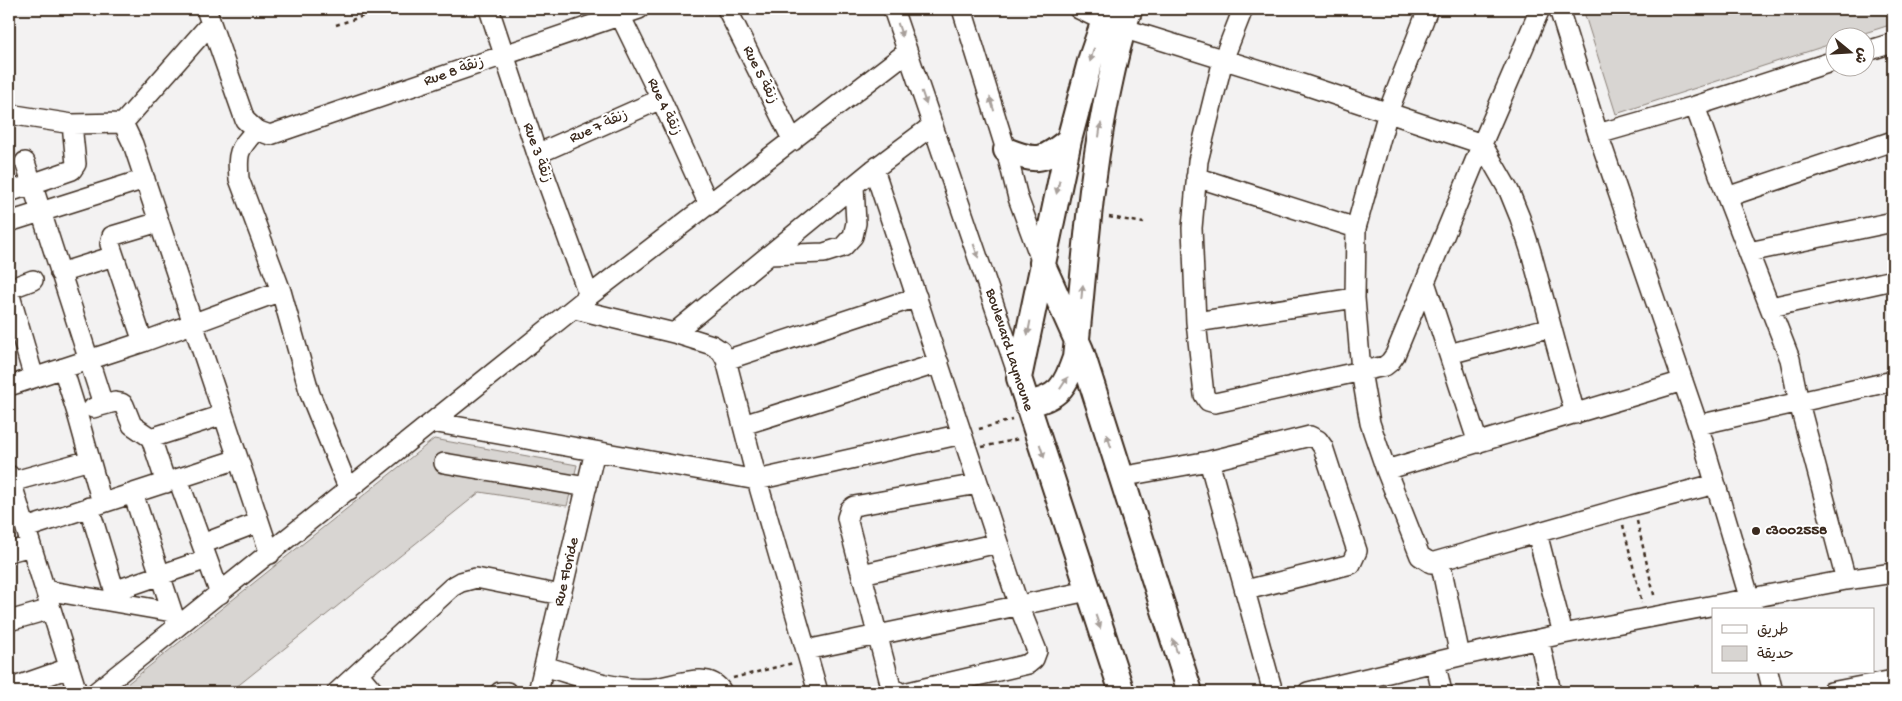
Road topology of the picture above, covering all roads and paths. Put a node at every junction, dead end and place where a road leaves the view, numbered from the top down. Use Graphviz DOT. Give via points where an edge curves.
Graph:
graph roads {
  1 [pos="385,9"];
  2 [pos="489,9"];
  3 [pos="639,9"];
  4 [pos="727,9"];
  5 [pos="893,9"];
  6 [pos="962,9"];
  7 [pos="1079,9"];
  8 [pos="1243,9"];
  9 [pos="1540,9"];
  10 [pos="1559,9"];
  11 [pos="1423,10"];
  12 [pos="618,12"];
  13 [pos="209,16"];
  14 [pos="1116,17"];
  15 [pos="336,24"];
  16 [pos="1893,42"];
  17 [pos="1874,49"];
  18 [pos="907,52"];
  19 [pos="504,55"];
  20 [pos="1223,60"];
  21 [pos="1824,65"];
  22 [pos="661,99"];
  23 [pos="1696,106"];
  24 [pos="1388,112"];
  25 [pos="9,114"];
  26 [pos="123,123"];
  27 [pos="72,124"];
  28 [pos="933,125"];
  29 [pos="263,132"];
  30 [pos="1598,134"];
  31 [pos="793,140"];
  32 [pos="1069,140"];
  33 [pos="1893,141"];
  34 [pos="1482,144"];
  35 [pos="1006,150"];
  36 [pos="537,154"];
  37 [pos="25,162"];
  38 [pos="874,169"];
  39 [pos="1196,177"];
  40 [pos="145,179"];
  41 [pos="32,184"];
  42 [pos="854,186"];
  43 [pos="9,192"];
  44 [pos="1727,197"];
  45 [pos="710,205"];
  46 [pos="40,212"];
  47 [pos="1089,213"];
  48 [pos="9,222"];
  49 [pos="159,222"];
  50 [pos="1893,222"];
  51 [pos="1144,223"];
  52 [pos="1356,228"];
  53 [pos="1749,252"];
  54 [pos="114,256"];
  55 [pos="769,256"];
  56 [pos="1042,263"];
  57 [pos="60,273"];
  58 [pos="33,280"];
  59 [pos="1893,280"];
  60 [pos="1425,282"];
  61 [pos="9,291"];
  62 [pos="280,291"];
  63 [pos="589,296"];
  64 [pos="918,297"];
  65 [pos="1355,298"];
  66 [pos="1771,307"];
  67 [pos="575,309"];
  68 [pos="1196,322"];
  69 [pos="192,324"];
  70 [pos="1551,327"];
  71 [pos="674,333"];
  72 [pos="1077,340"];
  73 [pos="143,342"];
  74 [pos="1449,354"];
  75 [pos="89,360"];
  76 [pos="726,360"];
  77 [pos="939,363"];
  78 [pos="63,368"];
  79 [pos="1360,371"];
  80 [pos="34,378"];
  81 [pos="1019,378"];
  82 [pos="1683,381"];
  83 [pos="1893,381"];
  84 [pos="9,386"];
  85 [pos="1799,403"];
  86 [pos="103,404"];
  87 [pos="77,413"];
  88 [pos="1575,414"];
  89 [pos="223,415"];
  90 [pos="1032,418"];
  91 [pos="432,422"];
  92 [pos="743,425"];
  93 [pos="1698,425"];
  94 [pos="150,438"];
  95 [pos="964,442"];
  96 [pos="1478,443"];
  97 [pos="596,451"];
  98 [pos="90,460"];
  99 [pos="238,460"];
  100 [pos="1209,461"];
  101 [pos="444,463"];
  102 [pos="1386,470"];
  103 [pos="1120,477"];
  104 [pos="10,479"];
  105 [pos="757,480"];
  106 [pos="172,481"];
  107 [pos="978,484"];
  108 [pos="1716,484"];
  109 [pos="587,487"];
  110 [pos="349,490"];
  111 [pos="133,493"];
  112 [pos="95,505"];
  113 [pos="1627,507"];
  114 [pos="259,522"];
  115 [pos="1536,533"];
  116 [pos="28,537"];
  117 [pos="998,543"];
  118 [pos="9,552"];
  119 [pos="204,552"];
  120 [pos="270,554"];
  121 [pos="1440,561"];
  122 [pos="1893,572"];
  123 [pos="862,574"];
  124 [pos="160,575"];
  125 [pos="1846,580"];
  126 [pos="45,590"];
  127 [pos="1246,590"];
  128 [pos="1088,591"];
  129 [pos="220,594"];
  130 [pos="561,596"];
  131 [pos="116,597"];
  132 [pos="1752,604"];
  133 [pos="1019,606"];
  134 [pos="1724,608"];
  135 [pos="51,609"];
  136 [pos="1712,610"];
  137 [pos="1653,618"];
  138 [pos="175,619"];
  139 [pos="9,621"];
  140 [pos="1563,634"];
  141 [pos="878,635"];
  142 [pos="1538,639"];
  143 [pos="808,654"];
  144 [pos="1460,656"];
  145 [pos="1435,662"];
  146 [pos="544,666"];
  147 [pos="70,668"];
  148 [pos="358,673"];
  149 [pos="1768,674"];
  150 [pos="1893,680"];
  151 [pos="718,687"];
  152 [pos="9,689"];
  153 [pos="77,692"];
  154 [pos="96,692"];
  155 [pos="337,692"];
  156 [pos="374,692"];
  157 [pos="500,692"];
  158 [pos="507,692"];
  159 [pos="538,692"];
  160 [pos="818,692"];
  161 [pos="899,692"];
  162 [pos="908,692"];
  163 [pos="1122,692"];
  164 [pos="1190,692"];
  165 [pos="1273,692"];
  166 [pos="1308,692"];
  167 [pos="1442,692"];
  168 [pos="1551,692"];
  169 [pos="1773,692"];
  170 [pos="1831,692"];
  1 -- 15 [label="path"];
  2 -- 19 [label="street, Rue 3 زنقة"];
  3 -- 12 [label="street, Rue 8 زنقة"];
  4 -- 31 [label="street, Rue 5 زنقة"];
  5 -- 18 [label="street, Boulevard Laymoune, one-way"];
  35 -- 6 [label="street, one-way"];
  7 -- 14 [label="street"];
  8 -- 20 [label="street"];
  9 -- 34 [label="street"];
  10 -- 30 [label="street"];
  11 -- 24 [label="street"];
  12 -- 19 [label="street, Rue 8 زنقة"];
  12 -- 22 [label="street, Rue 4 زنقة"];
  13 -- 26 [label="street"];
  13 -- 29 [label="street" via="245,120"];
  14 -- 20 [label="street"];
  14 -- 32 [label="main road, one-way" via="1091,58"];
  47 -- 14 [label="main road, one-way"];
  16 -- 17 [label="street"];
  18 -- 28 [label="street, Boulevard Laymoune, one-way"];
  18 -- 31 [label="street"];
  19 -- 29 [label="street, Rue 8 زنقة"];
  19 -- 36 [label="street, Rue 3 زنقة"];
  20 -- 24 [label="street"];
  20 -- 39 [label="street"];
  21 -- 23 [label="street"];
  22 -- 36 [label="street, Rue 7 زنقة"];
  22 -- 45 [label="street, Rue 4 زنقة"];
  23 -- 30 [label="street"];
  23 -- 44 [label="street"];
  24 -- 34 [label="street"];
  24 -- 52 [label="street"];
  25 -- 27 [label="street"];
  26 -- 27 [label="street"];
  26 -- 40 [label="street"];
  27 -- 41 [label="street" via="75,167"];
  28 -- 38 [label="street"];
  28 -- 81 [label="street, Boulevard Laymoune, one-way"];
  29 -- 62 [label="street" via="241,147 237,160 239,179"];
  30 -- 82 [label="street"];
  31 -- 45 [label="street"];
  32 -- 35 [label="main road" via="1055,152 1037,159"];
  32 -- 56 [label="main road, one-way"];
  33 -- 44 [label="street"];
  34 -- 60 [label="street"];
  34 -- 70 [label="street" via="1520,218"];
  35 -- 56 [label="street" via="1018,198"];
  36 -- 63 [label="street, Rue 3 زنقة"];
  37 -- 41 [label="street"];
  38 -- 42 [label="street"];
  38 -- 64 [label="street"];
  39 -- 52 [label="street"];
  39 -- 68 [label="street" via="1192,228"];
  40 -- 46 [label="street"];
  40 -- 49 [label="street"];
  41 -- 43 [label="street"];
  41 -- 46 [label="street"];
  42 -- 55 [label="street"];
  42 -- 55 [label="street" via="856,223 853,236 843,247 824,253"];
  44 -- 53 [label="street"];
  45 -- 63 [label="street"];
  46 -- 48 [label="street"];
  46 -- 57 [label="street"];
  47 -- 51 [label="path"];
  72 -- 47 [label="main road, one-way"];
  49 -- 54 [label="street" via="112,236 110,244"];
  49 -- 69 [label="street"];
  50 -- 53 [label="street"];
  52 -- 65 [label="street"];
  53 -- 66 [label="street"];
  54 -- 57 [label="street"];
  54 -- 73 [label="street"];
  55 -- 71 [label="street"];
  56 -- 72 [label="main road"];
  56 -- 81 [label="main road, one-way"];
  57 -- 75 [label="street"];
  58 -- 61 [label="street"];
  59 -- 66 [label="street"];
  60 -- 74 [label="street"];
  60 -- 79 [label="street" via="1390,362"];
  61 -- 80 [label="street"];
  62 -- 69 [label="street"];
  62 -- 110 [label="street" via="310,394"];
  63 -- 67 [label="street"];
  64 -- 76 [label="street"];
  64 -- 77 [label="street"];
  65 -- 68 [label="street"];
  65 -- 79 [label="street"];
  66 -- 85 [label="street" via="1790,359"];
  67 -- 71 [label="street"];
  67 -- 91 [label="street"];
  68 -- 79 [label="street" via="1204,395 1208,401 1216,403"];
  69 -- 73 [label="street"];
  69 -- 89 [label="street"];
  70 -- 74 [label="street"];
  70 -- 88 [label="street"];
  71 -- 76 [label="street" via="712,345"];
  90 -- 72 [label="main road, one-way" via="1060,390 1069,375"];
  103 -- 72 [label="main road, one-way"];
  73 -- 75 [label="street"];
  74 -- 96 [label="street"];
  75 -- 78 [label="street"];
  75 -- 86 [label="street"];
  76 -- 92 [label="street"];
  77 -- 92 [label="street"];
  77 -- 95 [label="street"];
  78 -- 80 [label="street"];
  78 -- 87 [label="street"];
  79 -- 102 [label="street" via="1370,423"];
  80 -- 84 [label="street"];
  81 -- 90 [label="main road, Boulevard Laymoune"];
  82 -- 88 [label="street"];
  82 -- 93 [label="street"];
  83 -- 85 [label="street"];
  85 -- 93 [label="street"];
  85 -- 125 [label="street"];
  86 -- 87 [label="street"];
  86 -- 94 [label="street" via="115,402 124,405 132,425"];
  87 -- 98 [label="street"];
  88 -- 96 [label="street"];
  89 -- 94 [label="street"];
  89 -- 99 [label="street"];
  90 -- 95 [label="path"];
  90 -- 95 [label="path"];
  90 -- 128 [label="main road, Boulevard Laymoune, one-way"];
  91 -- 97 [label="street"];
  91 -- 110 [label="street"];
  92 -- 105 [label="street"];
  93 -- 108 [label="street"];
  94 -- 106 [label="street"];
  95 -- 105 [label="street"];
  95 -- 107 [label="street"];
  96 -- 102 [label="street"];
  97 -- 105 [label="street"];
  97 -- 109 [label="street, Rue Floride"];
  98 -- 104 [label="street"];
  98 -- 112 [label="street"];
  99 -- 106 [label="street"];
  99 -- 114 [label="street"];
  100 -- 103 [label="street"];
  100 -- 127 [label="street"];
  100 -- 127 [label="street" via="1310,436 1318,440 1357,551 1351,564"];
  101 -- 109 [label="street"];
  102 -- 121 [label="street" via="1420,556 1431,563"];
  164 -- 103 [label="main road, one-way"];
  104 -- 116 [label="street"];
  105 -- 143 [label="street"];
  106 -- 111 [label="street"];
  106 -- 119 [label="street"];
  107 -- 117 [label="street"];
  107 -- 123 [label="street" via="850,509 848,518"];
  108 -- 113 [label="street"];
  108 -- 132 [label="street"];
  109 -- 130 [label="street, Rue Floride"];
  110 -- 120 [label="street"];
  111 -- 112 [label="street"];
  111 -- 124 [label="street"];
  112 -- 116 [label="street"];
  112 -- 131 [label="street"];
  113 -- 115 [label="street"];
  113 -- 137 [label="path"];
  113 -- 137 [label="path"];
  114 -- 119 [label="street"];
  114 -- 120 [label="street"];
  115 -- 121 [label="street"];
  115 -- 140 [label="street"];
  116 -- 118 [label="street"];
  116 -- 126 [label="street"];
  117 -- 123 [label="street"];
  117 -- 133 [label="street"];
  119 -- 124 [label="street"];
  119 -- 129 [label="street"];
  120 -- 129 [label="street"];
  121 -- 144 [label="street"];
  122 -- 125 [label="street"];
  123 -- 141 [label="street"];
  124 -- 131 [label="street"];
  124 -- 138 [label="street"];
  125 -- 132 [label="street"];
  126 -- 131 [label="street"];
  126 -- 135 [label="street"];
  127 -- 165 [label="street"];
  128 -- 133 [label="street"];
  128 -- 163 [label="main road, Boulevard Laymoune, one-way"];
  129 -- 138 [label="street"];
  130 -- 146 [label="street, Rue Floride"];
  130 -- 148 [label="street" via="476,578 461,582"];
  131 -- 138 [label="street"];
  132 -- 134 [label="street"];
  133 -- 141 [label="street"];
  133 -- 162 [label="street" via="1037,651 1028,664"];
  135 -- 139 [label="street"];
  135 -- 147 [label="street"];
  136 -- 137 [label="street"];
  137 -- 140 [label="street"];
  138 -- 154 [label="street"];
  140 -- 142 [label="street"];
  141 -- 143 [label="street"];
  141 -- 161 [label="street" via="891,687"];
  142 -- 144 [label="street"];
  142 -- 168 [label="street"];
  143 -- 151 [label="path"];
  143 -- 160 [label="street"];
  144 -- 145 [label="street"];
  145 -- 166 [label="street"];
  145 -- 167 [label="street"];
  146 -- 151 [label="street" via="628,688 654,688 703,680"];
  146 -- 159 [label="street, Rue Floride"];
  147 -- 152 [label="street"];
  147 -- 153 [label="street"];
  148 -- 155 [label="street"];
  148 -- 156 [label="street"];
  149 -- 169 [label="street"];
  150 -- 170 [label="street"];
  157 -- 158 [label="street"];
}
